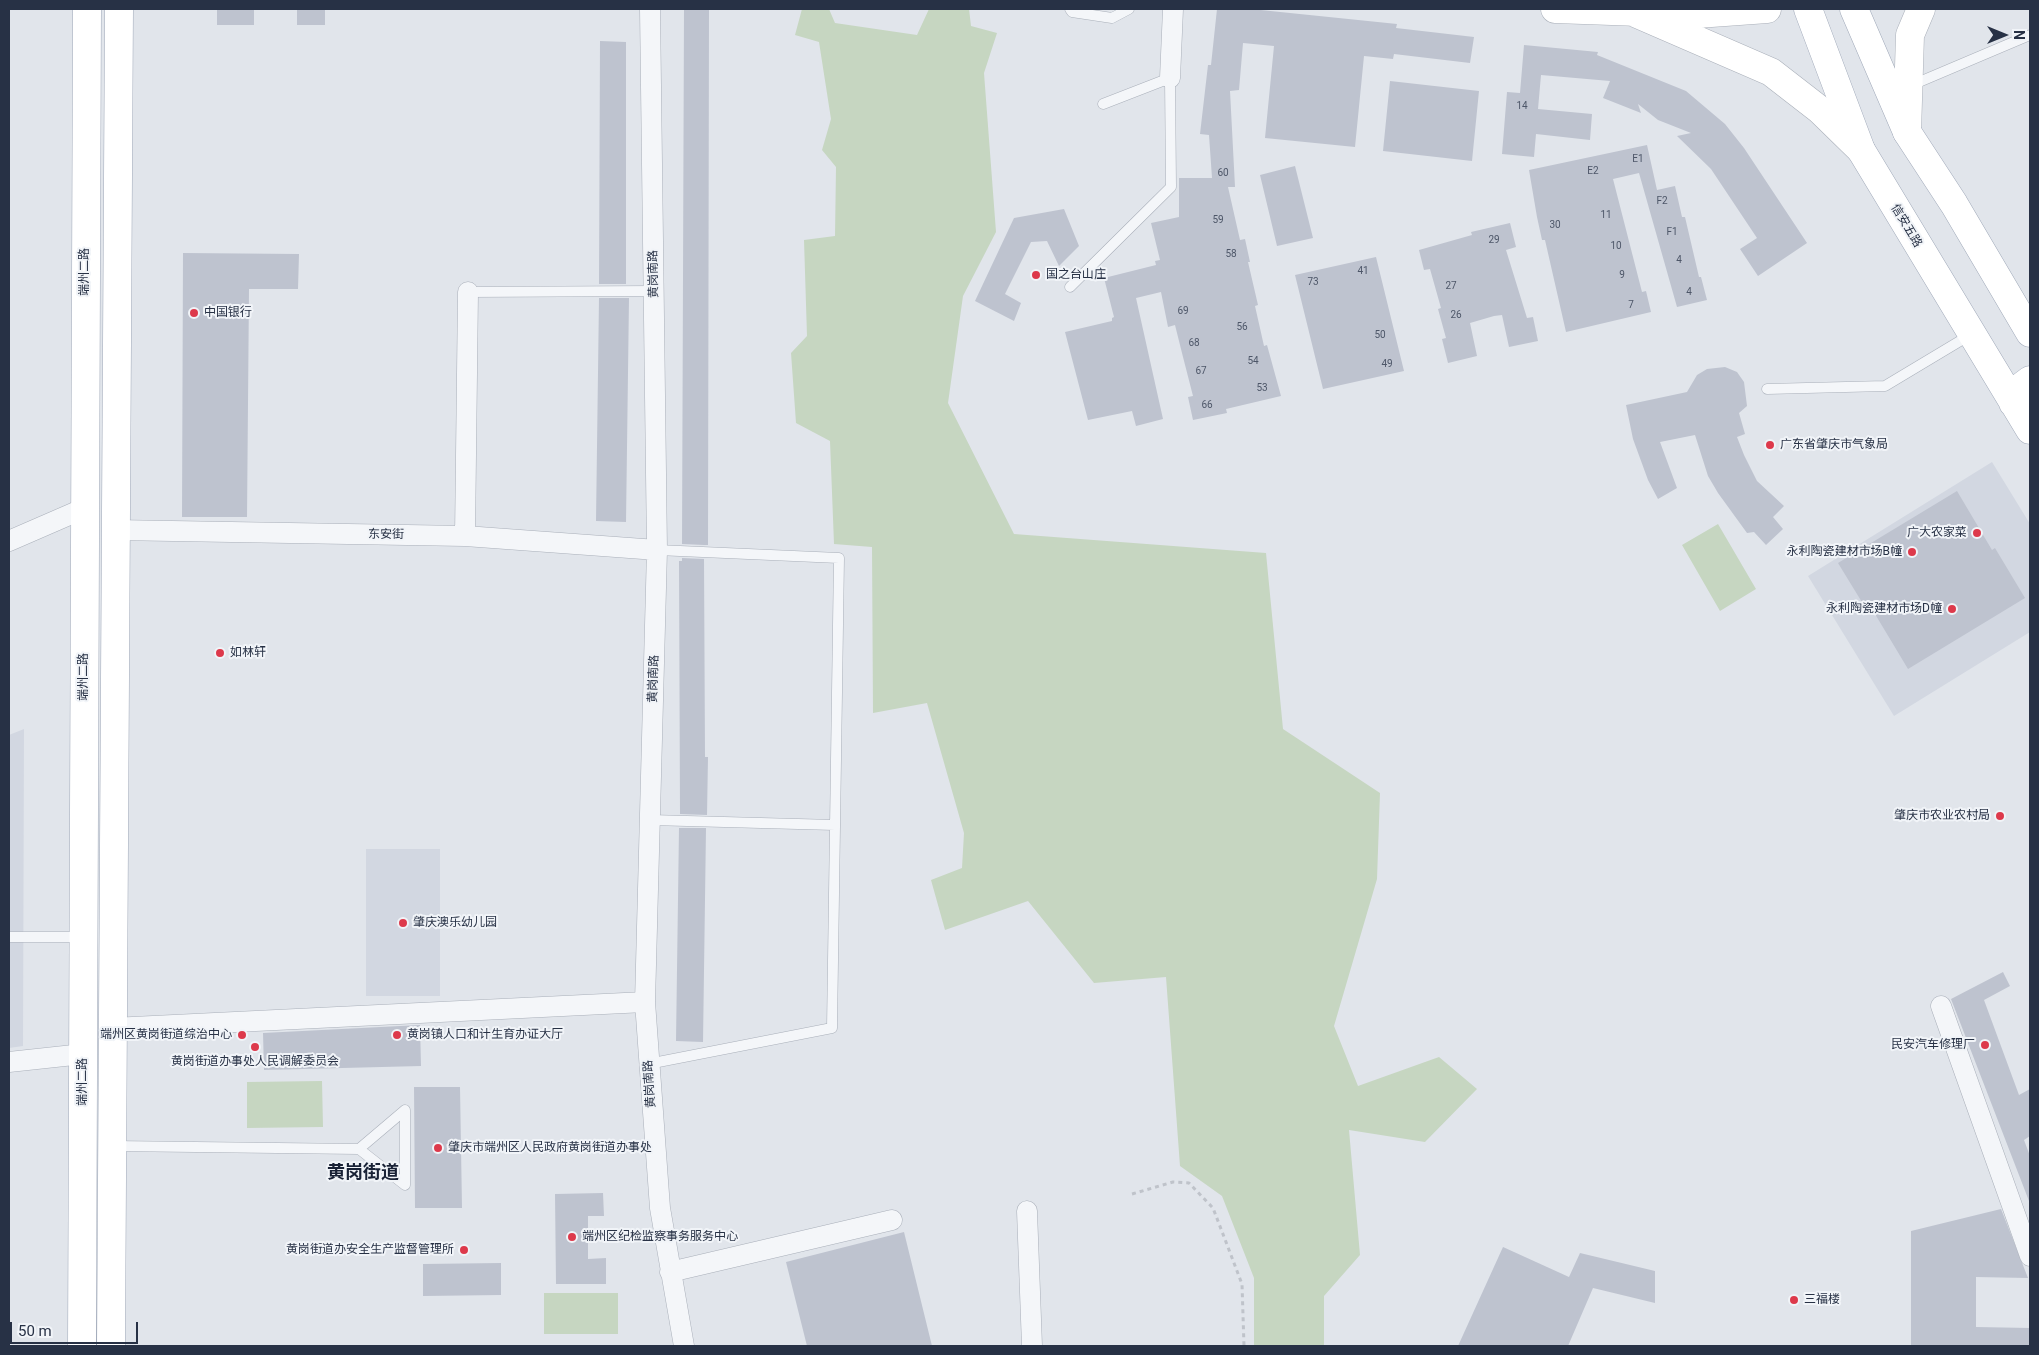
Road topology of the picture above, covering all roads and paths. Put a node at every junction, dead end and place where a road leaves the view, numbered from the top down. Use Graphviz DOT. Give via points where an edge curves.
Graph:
graph roads {
  1 [pos="87,9"];
  2 [pos="119,9"];
  3 [pos="650,9"];
  4 [pos="1070,9"];
  5 [pos="1128,9"];
  6 [pos="1173,9"];
  7 [pos="1554,9"];
  8 [pos="1767,9"];
  9 [pos="1808,9"];
  10 [pos="1854,9"];
  11 [pos="1921,9"];
  12 [pos="1628,10"];
  13 [pos="1697,11"];
  14 [pos="2030,35"];
  15 [pos="1170,78"];
  16 [pos="1908,87"];
  17 [pos="1103,104"];
  18 [pos="1907,132"];
  19 [pos="1862,150"];
  20 [pos="116,234"];
  21 [pos="85,235"];
  22 [pos="1070,287"];
  23 [pos="654,291"];
  24 [pos="468,292"];
  25 [pos="2030,333"];
  26 [pos="1971,334"];
  27 [pos="2030,380"];
  28 [pos="1768,389"];
  29 [pos="2013,403"];
  30 [pos="2030,430"];
  31 [pos="84,508"];
  32 [pos="114,530"];
  33 [pos="465,536"];
  34 [pos="9,542"];
  35 [pos="657,550"];
  36 [pos="650,820"];
  37 [pos="835,825"];
  38 [pos="9,937"];
  39 [pos="83,937"];
  40 [pos="645,1002"];
  41 [pos="1941,1006"];
  42 [pos="112,1028"];
  43 [pos="83,1054"];
  44 [pos="9,1062"];
  45 [pos="648,1064"];
  46 [pos="112,1146"];
  47 [pos="359,1149"];
  48 [pos="1132,1194"];
  49 [pos="1027,1211"];
  50 [pos="892,1220"];
  51 [pos="2030,1256"];
  52 [pos="670,1272"];
  53 [pos="82,1346"];
  54 [pos="111,1346"];
  55 [pos="684,1346"];
  56 [pos="1032,1346"];
  57 [pos="1244,1346"];
  1 -- 21 [label="main road, 端州二路"];
  2 -- 20 [label="main road"];
  3 -- 23 [label="street, 黄岗南路"];
  4 -- 5 [label="lane" via="1072,12 1112,18"];
  6 -- 15 [label="street"];
  7 -- 12 [label="main road"];
  8 -- 13 [label="main road"];
  9 -- 19 [label="main road, 信安五路"];
  10 -- 18 [label="main road"];
  11 -- 16 [label="main road" via="1910,35"];
  12 -- 13 [label="main road"];
  12 -- 19 [label="main road" via="1776,75 1820,110"];
  14 -- 16 [label="lane"];
  15 -- 17 [label="lane"];
  15 -- 22 [label="lane" via="1171,187"];
  16 -- 18 [label="main road"];
  18 -- 25 [label="main road" via="1954,204"];
  19 -- 26 [label="main road, 信安五路"];
  20 -- 21 [label="main road"];
  20 -- 32 [label="main road"];
  21 -- 31 [label="main road, 端州二路"];
  23 -- 24 [label="lane"];
  23 -- 35 [label="street, 黄岗南路"];
  24 -- 33 [label="street"];
  26 -- 28 [label="lane" via="1885,386"];
  26 -- 29 [label="main road, 信安五路"];
  27 -- 29 [label="main road" via="2022,386"];
  29 -- 30 [label="main road, 信安五路"];
  31 -- 34 [label="street"];
  31 -- 39 [label="main road, 端州二路"];
  32 -- 33 [label="street, 东安街"];
  32 -- 42 [label="main road"];
  33 -- 35 [label="street, 东安街"];
  35 -- 36 [label="street, 黄岗南路"];
  35 -- 37 [label="lane" via="839,558"];
  36 -- 37 [label="lane"];
  36 -- 40 [label="street, 黄岗南路"];
  37 -- 45 [label="lane" via="832,1028"];
  38 -- 39 [label="lane"];
  39 -- 43 [label="main road, 端州二路"];
  40 -- 42 [label="street"];
  40 -- 45 [label="street, 黄岗南路"];
  41 -- 51 [label="street"];
  42 -- 46 [label="main road"];
  43 -- 44 [label="street"];
  43 -- 53 [label="main road, 端州二路"];
  45 -- 52 [label="street, 黄岗南路" via="660,1208"];
  46 -- 47 [label="lane"];
  46 -- 54 [label="main road"];
  47 -- 47 [label="lane" via="405,1185 405,1110 398,1116"];
  48 -- 57 [label="path" via="1174,1182 1189,1183 1213,1208 1242,1284"];
  49 -- 56 [label="street"];
  50 -- 52 [label="street"];
  52 -- 55 [label="street, 黄岗南路"];
}
